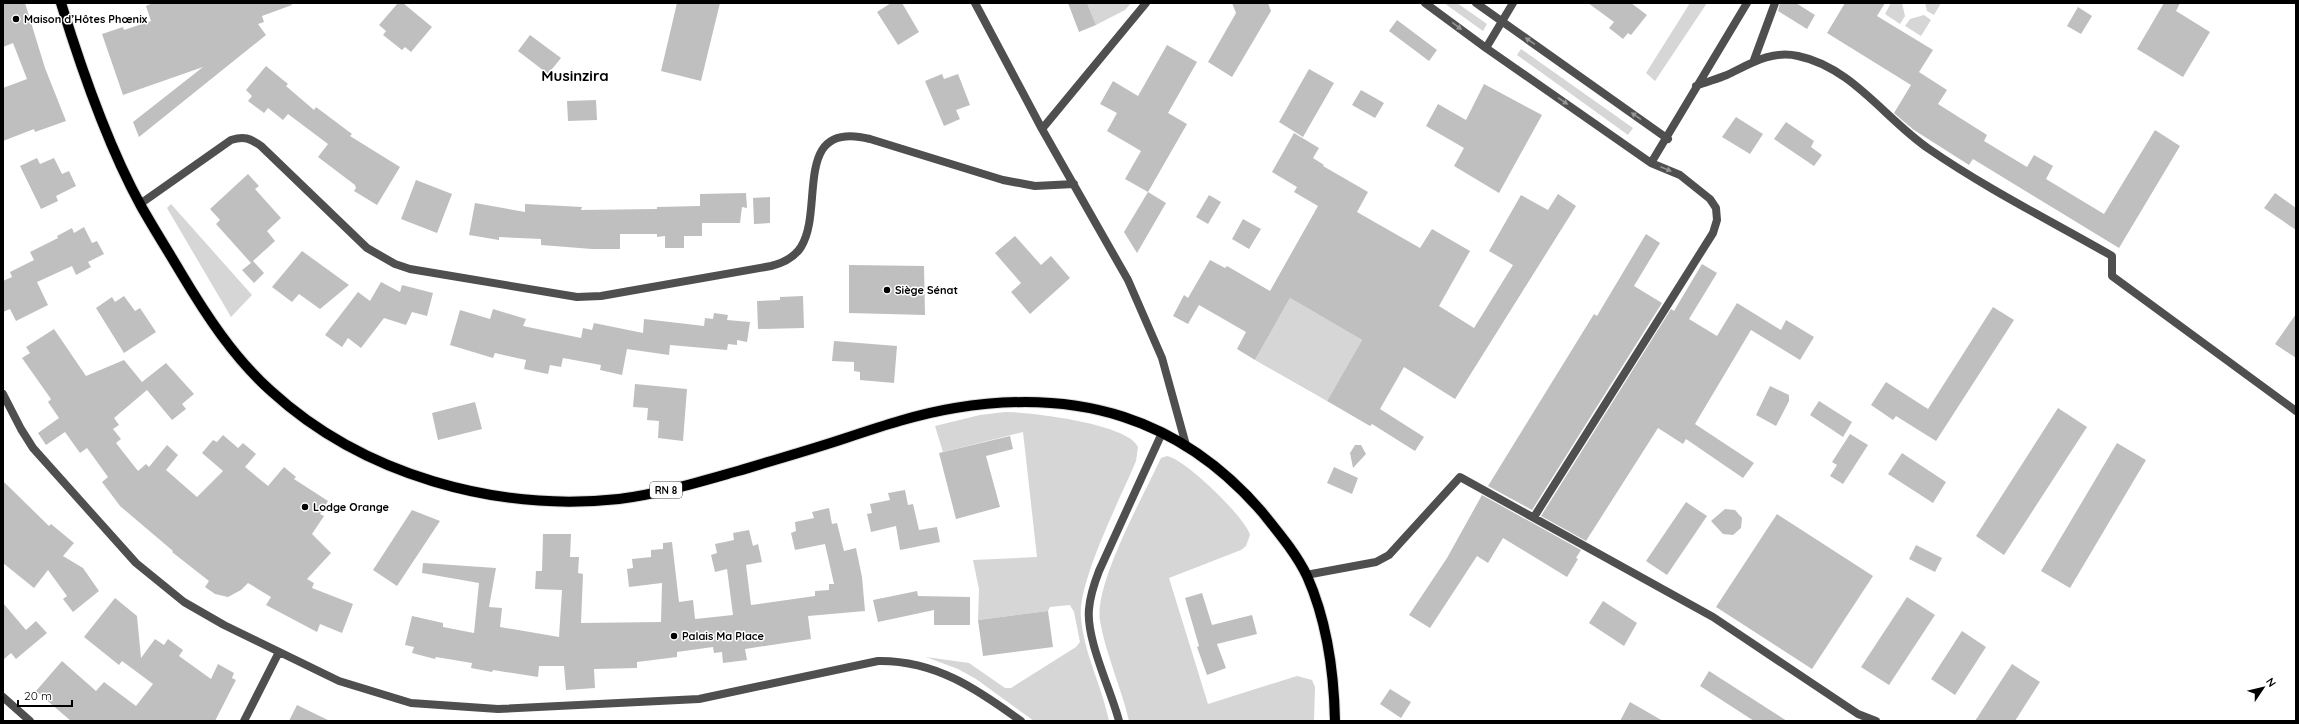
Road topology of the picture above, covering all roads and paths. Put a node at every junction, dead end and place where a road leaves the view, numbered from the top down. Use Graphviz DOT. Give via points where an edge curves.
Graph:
graph roads {
  1 [pos="61,3"];
  2 [pos="975,3"];
  3 [pos="1146,3"];
  4 [pos="1425,3"];
  5 [pos="1476,3"];
  6 [pos="1512,3"];
  7 [pos="1747,3"];
  8 [pos="1774,3"];
  9 [pos="1502,22"];
  10 [pos="1486,48"];
  11 [pos="1754,60"];
  12 [pos="1696,86"];
  13 [pos="1042,129"];
  14 [pos="1668,139"];
  15 [pos="1651,163"];
  16 [pos="1074,184"];
  17 [pos="140,204"];
  18 [pos="3,394"];
  19 [pos="2296,411"];
  20 [pos="1162,433"];
  21 [pos="1186,445"];
  22 [pos="1534,517"];
  23 [pos="1306,575"];
  24 [pos="279,652"];
  25 [pos="3,697"];
  26 [pos="30,721"];
  27 [pos="244,721"];
  28 [pos="1020,721"];
  29 [pos="1119,721"];
  30 [pos="1335,721"];
  31 [pos="1876,721"];
  1 -- 17 [label="main road, RN 8" via="118,159"];
  2 -- 13 [label="street"];
  3 -- 13 [label="street"];
  4 -- 10 [label="street, one-way"];
  5 -- 9 [label="street"];
  6 -- 9 [label="street"];
  7 -- 12 [label="street"];
  8 -- 11 [label="street"];
  9 -- 10 [label="street"];
  14 -- 9 [label="street, one-way"];
  10 -- 15 [label="street, one-way"];
  11 -- 12 [label="street" via="1726,75"];
  11 -- 19 [label="street" via="1774,55 1797,55 1821,62 1844,77 1928,149 2112,256 2112,276"];
  12 -- 14 [label="street"];
  13 -- 16 [label="street"];
  14 -- 15 [label="street"];
  15 -- 22 [label="street, one-way" via="1680,175 1710,199 1716,208 1717,220 1713,233"];
  16 -- 17 [label="street" via="1035,186 1003,180 856,135 844,137 826,145 816,161 809,227 800,247 788,260 771,266 602,296 546,292 410,269 395,264 367,248 252,139 241,137 231,140"];
  16 -- 21 [label="street" via="1128,280 1162,358"];
  17 -- 20 [label="main road, RN 8" via="216,327 267,387 293,410 322,431 398,470 441,484 481,493 557,501 619,499 685,487 811,450 906,418 1010,401 1041,401 1085,408 1129,419"];
  18 -- 24 [label="street" via="33,448 136,563 184,602"];
  20 -- 21 [label="main road, RN 8"];
  20 -- 29 [label="street" via="1091,593 1088,611 1091,630"];
  21 -- 23 [label="main road, RN 8" via="1222,472 1249,498 1288,545"];
  22 -- 23 [label="street" via="1460,478 1389,555 1376,562"];
  22 -- 31 [label="street" via="1712,617 1858,714"];
  23 -- 30 [label="main road, RN 8" via="1328,647 1334,687"];
  24 -- 27 [label="street"];
  24 -- 28 [label="street" via="339,681 411,703 498,709 699,699 878,661 896,661 924,665 971,686"];
  25 -- 26 [label="street"];
}
